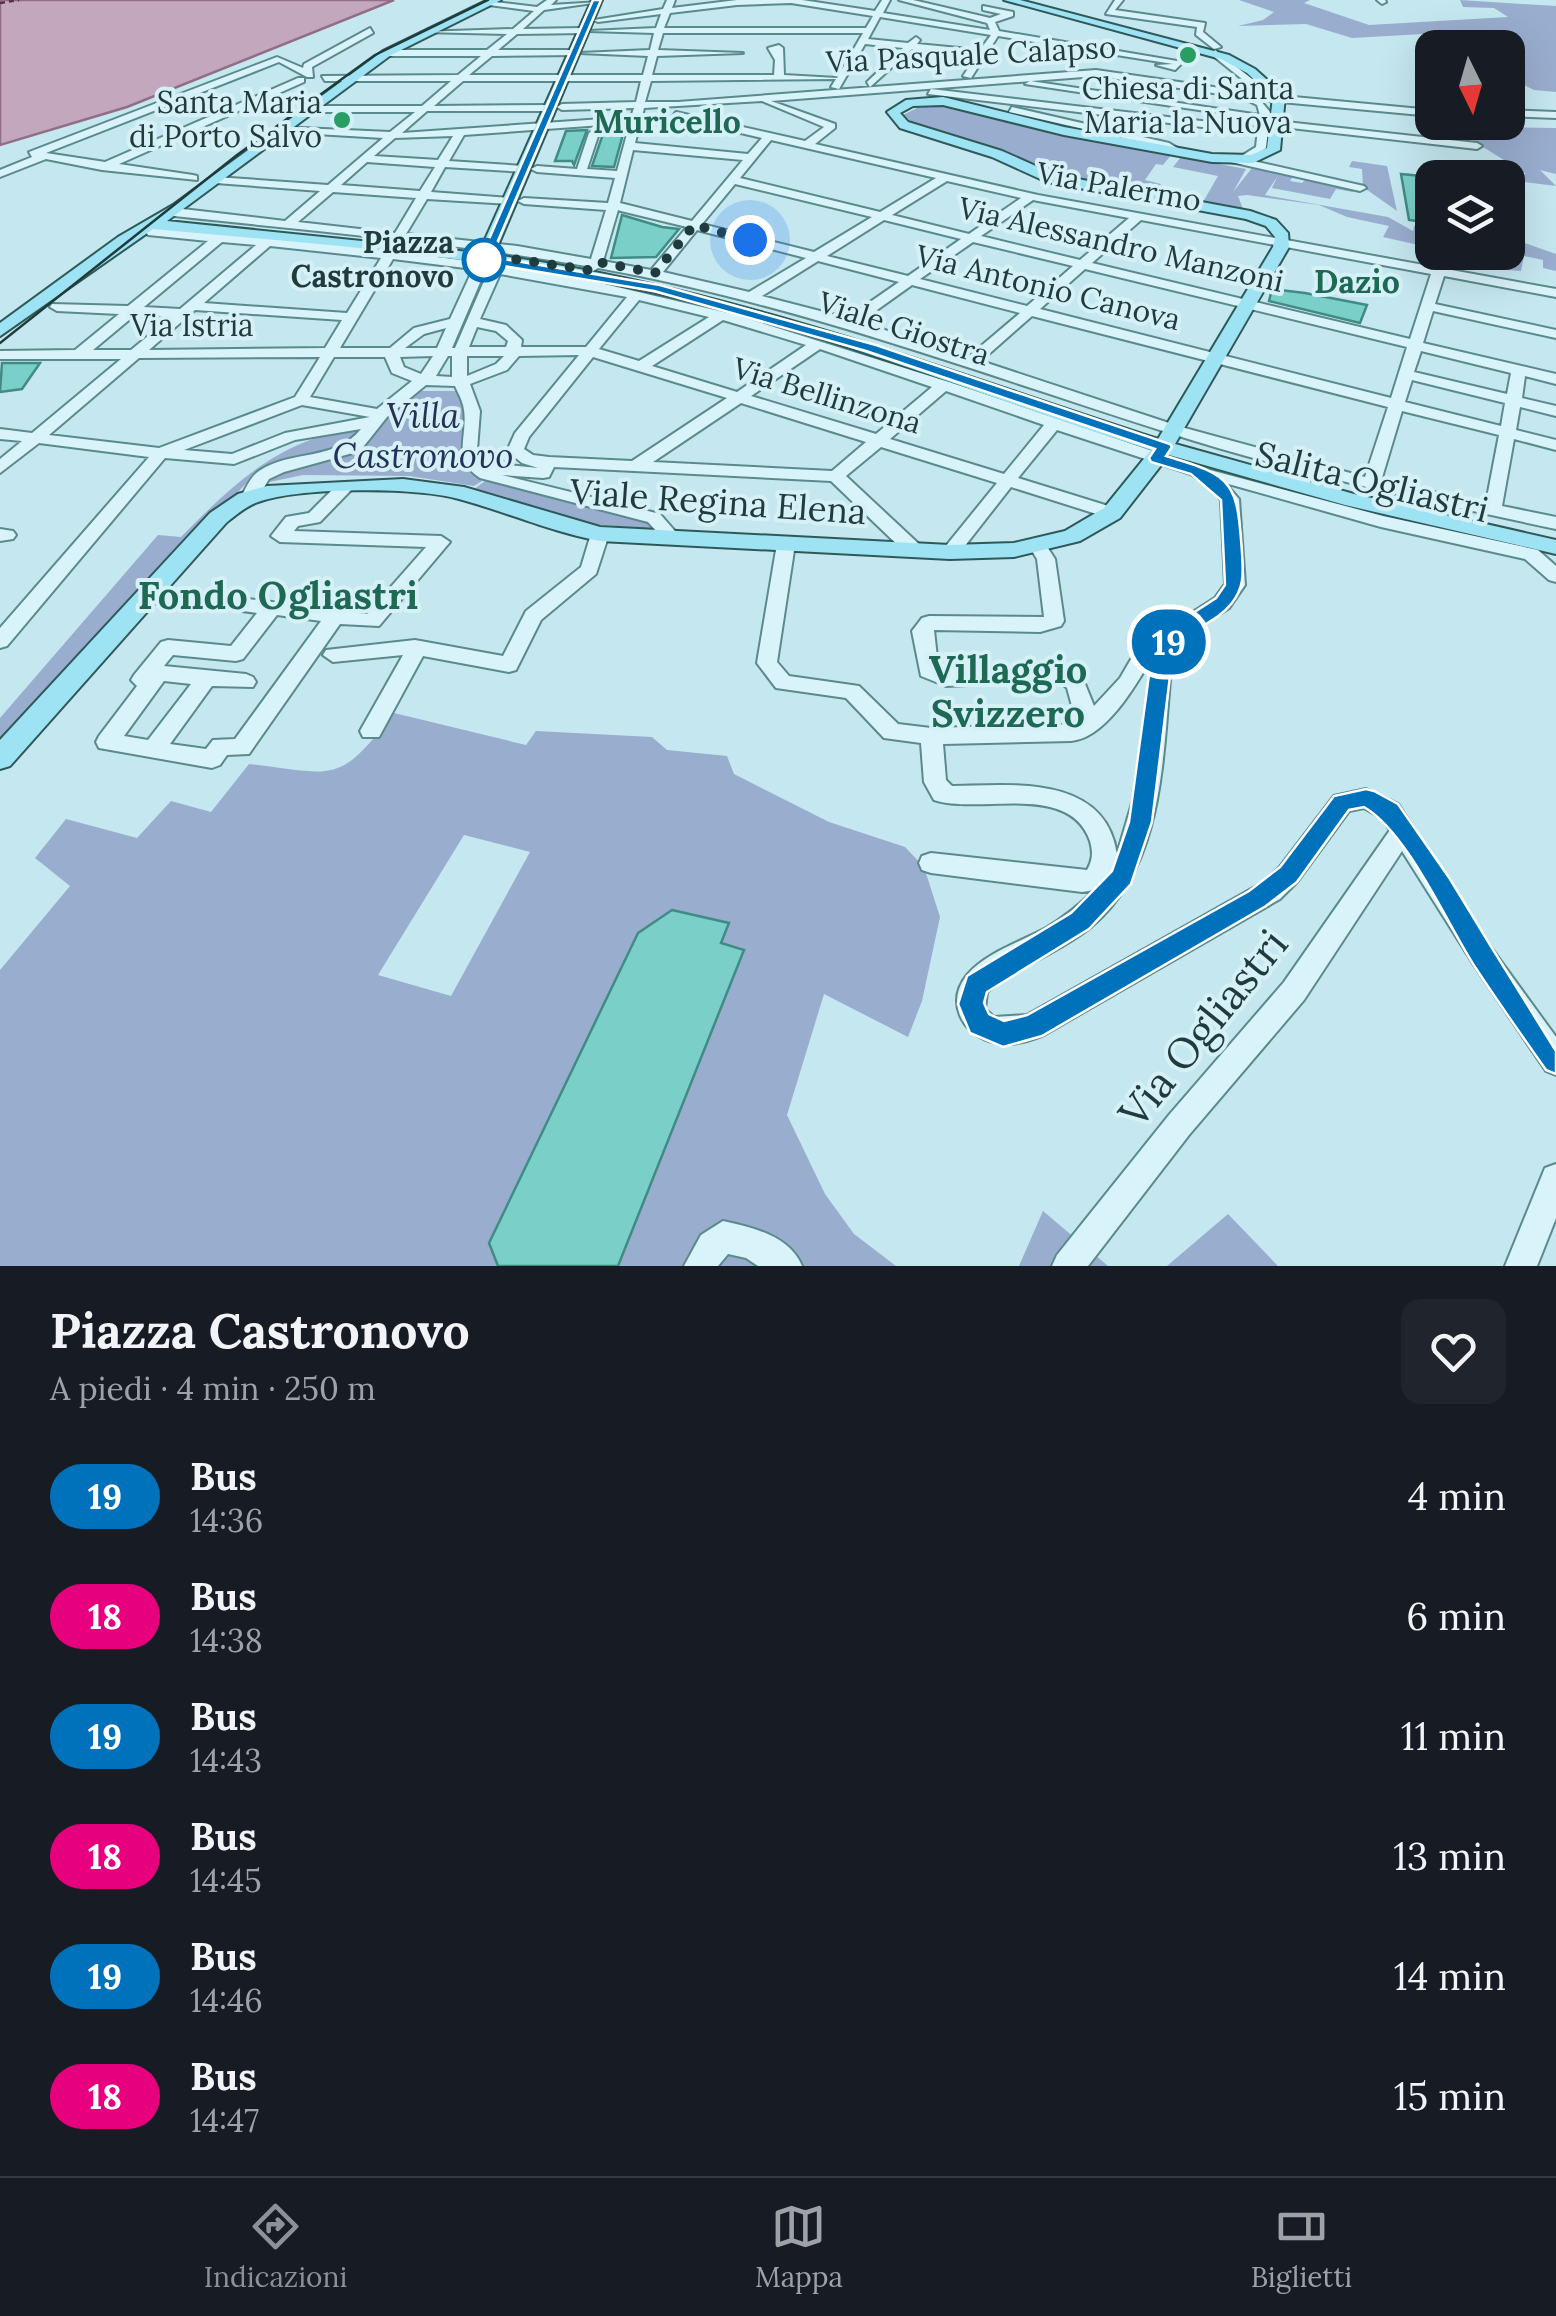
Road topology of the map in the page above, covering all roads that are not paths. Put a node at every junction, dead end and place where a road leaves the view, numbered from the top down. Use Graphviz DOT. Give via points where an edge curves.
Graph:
graph roads {
  1 [pos="505,0"];
  2 [pos="858,0"];
  3 [pos="886,0"];
  4 [pos="903,0"];
  5 [pos="1009,0"];
  6 [pos="1119,0"];
  7 [pos="596,1"];
  8 [pos="795,1"];
  9 [pos="492,2"];
  10 [pos="740,2"];
  11 [pos="527,3"];
  12 [pos="551,3"];
  13 [pos="774,4"];
  14 [pos="669,5"];
  15 [pos="706,5"];
  16 [pos="933,7"];
  17 [pos="834,8"];
  18 [pos="986,8"];
  19 [pos="878,14"];
  20 [pos="990,21"];
  21 [pos="926,22"];
  22 [pos="591,26"];
  23 [pos="358,30"];
  24 [pos="701,30"];
  25 [pos="740,30"];
  26 [pos="776,30"];
  27 [pos="869,30"];
  28 [pos="1067,30"];
  29 [pos="370,31"];
  30 [pos="516,31"];
  31 [pos="659,31"];
  32 [pos="426,32"];
  33 [pos="996,33"];
  34 [pos="414,38"];
  35 [pos="507,40"];
  36 [pos="1117,40"];
  37 [pos="862,41"];
  38 [pos="1053,42"];
  39 [pos="913,46"];
  40 [pos="1103,50"];
  41 [pos="1216,50"];
  42 [pos="387,53"];
  43 [pos="491,53"];
  44 [pos="579,53"];
  45 [pos="654,53"];
  46 [pos="697,53"];
  47 [pos="739,53"];
  48 [pos="983,53"];
  49 [pos="777,58"];
  50 [pos="899,59"];
  51 [pos="319,60"];
  52 [pos="918,60"];
  53 [pos="1162,62"];
  54 [pos="956,64"];
  55 [pos="848,66"];
  56 [pos="887,69"];
  57 [pos="972,71"];
  58 [pos="1065,74"];
  59 [pos="1005,77"];
  60 [pos="305,78"];
  61 [pos="351,78"];
  62 [pos="536,78"];
  63 [pos="569,78"];
  64 [pos="602,78"];
  65 [pos="647,78"];
  66 [pos="692,78"];
  67 [pos="739,78"];
  68 [pos="779,78"];
  69 [pos="460,79"];
  70 [pos="1210,82"];
  71 [pos="834,83"];
  72 [pos="870,84"];
  73 [pos="1183,86"];
  74 [pos="1059,88"];
  75 [pos="960,94"];
  76 [pos="1255,95"];
  77 [pos="736,97"];
  78 [pos="1048,99"];
  79 [pos="763,100"];
  80 [pos="1167,104"];
  81 [pos="1277,105"];
  82 [pos="426,108"];
  83 [pos="556,108"];
  84 [pos="310,109"];
  85 [pos="664,111"];
  86 [pos="1415,112"];
  87 [pos="1415,112"];
  88 [pos="1525,115"];
  89 [pos="1556,116"];
  90 [pos="1256,117"];
  91 [pos="1153,118"];
  92 [pos="286,126"];
  93 [pos="546,126"];
  94 [pos="595,128"];
  95 [pos="1252,130"];
  96 [pos="397,133"];
  97 [pos="460,133"];
  98 [pos="769,136"];
  99 [pos="819,136"];
  100 [pos="807,145"];
  101 [pos="628,146"];
  102 [pos="1477,146"];
  103 [pos="1180,152"];
  104 [pos="44,156"];
  105 [pos="751,158"];
  106 [pos="365,159"];
  107 [pos="1238,160"];
  108 [pos="442,164"];
  109 [pos="102,167"];
  110 [pos="530,169"];
  111 [pos="974,171"];
  112 [pos="581,172"];
  113 [pos="0,174"];
  114 [pos="621,174"];
  115 [pos="945,177"];
  116 [pos="193,178"];
  117 [pos="216,180"];
  118 [pos="732,180"];
  119 [pos="331,188"];
  120 [pos="1360,188"];
  121 [pos="424,194"];
  122 [pos="1030,197"];
  123 [pos="517,200"];
  124 [pos="614,206"];
  125 [pos="881,216"];
  126 [pos="1139,216"];
  127 [pos="165,219"];
  128 [pos="694,225"];
  129 [pos="274,236"];
  130 [pos="398,238"];
  131 [pos="971,238"];
  132 [pos="218,239"];
  133 [pos="1284,241"];
  134 [pos="813,256"];
  135 [pos="387,258"];
  136 [pos="492,258"];
  137 [pos="1085,265"];
  138 [pos="593,266"];
  139 [pos="1415,266"];
  140 [pos="1439,270"];
  141 [pos="655,273"];
  142 [pos="910,282"];
  143 [pos="1556,293"];
  144 [pos="636,294"];
  145 [pos="753,296"];
  146 [pos="1248,303"];
  147 [pos="57,306"];
  148 [pos="1427,306"];
  149 [pos="132,310"];
  150 [pos="187,310"];
  151 [pos="1030,312"];
  152 [pos="720,316"];
  153 [pos="352,317"];
  154 [pos="456,322"];
  155 [pos="474,322"];
  156 [pos="849,323"];
  157 [pos="0,331"];
  158 [pos="1556,334"];
  159 [pos="818,344"];
  160 [pos="1415,344"];
  161 [pos="445,351"];
  162 [pos="462,351"];
  163 [pos="519,351"];
  164 [pos="590,351"];
  165 [pos="330,352"];
  166 [pos="388,352"];
  167 [pos="0,353"];
  168 [pos="79,354"];
  169 [pos="135,354"];
  170 [pos="1218,359"];
  171 [pos="971,362"];
  172 [pos="640,366"];
  173 [pos="1519,370"];
  174 [pos="1406,374"];
  175 [pos="1556,379"];
  176 [pos="420,384"];
  177 [pos="463,384"];
  178 [pos="944,385"];
  179 [pos="739,397"];
  180 [pos="301,400"];
  181 [pos="1514,400"];
  182 [pos="1396,404"];
  183 [pos="1556,411"];
  184 [pos="377,418"];
  185 [pos="1054,423"];
  186 [pos="1508,432"];
  187 [pos="0,434"];
  188 [pos="35,438"];
  189 [pos="878,440"];
  190 [pos="1166,444"];
  191 [pos="1556,445"];
  192 [pos="161,453"];
  193 [pos="468,455"];
  194 [pos="549,462"];
  195 [pos="636,466"];
  196 [pos="0,468"];
  197 [pos="1197,470"];
  198 [pos="836,476"];
  199 [pos="1008,480"];
  200 [pos="1371,484"];
  201 [pos="344,488"];
  202 [pos="250,497"];
  203 [pos="1494,510"];
  204 [pos="1112,513"];
  205 [pos="1556,523"];
  206 [pos="600,534"];
  207 [pos="1556,536"];
  208 [pos="672,538"];
  209 [pos="786,544"];
  210 [pos="1038,546"];
  211 [pos="1556,547"];
  212 [pos="1530,548"];
  213 [pos="914,550"];
  214 [pos="950,552"];
  215 [pos="1556,576"];
  216 [pos="192,598"];
  217 [pos="272,608"];
  218 [pos="334,616"];
  219 [pos="1172,636"];
  220 [pos="0,642"];
  221 [pos="415,648"];
  222 [pos="333,656"];
  223 [pos="207,678"];
  224 [pos="246,682"];
  225 [pos="1089,724"];
  226 [pos="371,730"];
  227 [pos="96,736"];
  228 [pos="932,736"];
  229 [pos="153,750"];
  230 [pos="0,758"];
  231 [pos="1403,830"];
  232 [pos="1104,846"];
  233 [pos="1133,853"];
  234 [pos="931,863"];
  235 [pos="1556,1060"];
  236 [pos="1556,1179"];
  237 [pos="700,1266"];
  238 [pos="786,1266"];
  239 [pos="1068,1266"];
  240 [pos="1521,1266"];
  1 -- 11 [label="street"];
  2 -- 17 [label="street"];
  3 -- 19 [label="street"];
  4 -- 16 [label="street"];
  5 -- 41 [label="main road"];
  6 -- 41 [label="street" via="1109,12 1202,25 1198,33"];
  7 -- 12 [label="street"];
  7 -- 12 [label="street"];
  7 -- 22 [label="main road"];
  8 -- 13 [label="street"];
  8 -- 17 [label="street"];
  9 -- 12 [label="street"];
  9 -- 32 [label="main road"];
  10 -- 13 [label="street"];
  10 -- 15 [label="street"];
  10 -- 25 [label="street"];
  12 -- 30 [label="street"];
  13 -- 26 [label="street"];
  14 -- 15 [label="street"];
  14 -- 22 [label="street"];
  14 -- 31 [label="street"];
  15 -- 24 [label="street"];
  16 -- 20 [label="street"];
  16 -- 21 [label="street"];
  17 -- 19 [label="street"];
  18 -- 20 [label="street" via="1010,14"];
  19 -- 21 [label="street"];
  19 -- 27 [label="street"];
  20 -- 33 [label="street"];
  21 -- 33 [label="street"];
  21 -- 39 [label="street"];
  22 -- 30 [label="street"];
  22 -- 31 [label="street"];
  22 -- 44 [label="main road"];
  23 -- 51 [label="street" via="308,55"];
  24 -- 25 [label="street"];
  24 -- 31 [label="street"];
  24 -- 46 [label="street"];
  25 -- 26 [label="street"];
  25 -- 47 [label="street"];
  26 -- 27 [label="street"];
  27 -- 37 [label="street"];
  28 -- 38 [label="street"];
  29 -- 51 [label="street"];
  30 -- 32 [label="street"];
  30 -- 35 [label="street"];
  31 -- 45 [label="street"];
  32 -- 34 [label="main road"];
  33 -- 38 [label="street"];
  33 -- 48 [label="street"];
  34 -- 35 [label="street"];
  34 -- 42 [label="main road"];
  35 -- 43 [label="street"];
  36 -- 53 [label="street"];
  37 -- 39 [label="street"];
  37 -- 55 [label="street"];
  38 -- 40 [label="street"];
  39 -- 48 [label="street"];
  39 -- 50 [label="street"];
  40 -- 53 [label="street"];
  40 -- 53 [label="street" via="1092,64"];
  41 -- 57 [label="street, Via Pasquale Calapso" via="1260,89 1107,68"];
  41 -- 81 [label="main road" via="1242,64"];
  42 -- 43 [label="street"];
  42 -- 61 [label="main road"];
  43 -- 44 [label="street"];
  43 -- 69 [label="street"];
  44 -- 45 [label="street"];
  44 -- 63 [label="main road"];
  45 -- 46 [label="street"];
  45 -- 65 [label="street"];
  46 -- 47 [label="street"];
  46 -- 66 [label="street"];
  47 -- 67 [label="street"];
  48 -- 57 [label="street"];
  49 -- 68 [label="street"];
  50 -- 52 [label="street"];
  50 -- 56 [label="street"];
  51 -- 60 [label="street" via="307,66"];
  53 -- 70 [label="street"];
  54 -- 57 [label="street"];
  55 -- 56 [label="street"];
  55 -- 71 [label="street"];
  56 -- 72 [label="street"];
  57 -- 72 [label="street, Via Pasquale Calapso"];
  58 -- 59 [label="street"];
  58 -- 73 [label="street"];
  58 -- 74 [label="street"];
  58 -- 76 [label="street" via="1123,74"];
  59 -- 74 [label="street"];
  59 -- 79 [label="street"];
  60 -- 61 [label="street"];
  60 -- 104 [label="street" via="280,58 33,154"];
  60 -- 109 [label="street"];
  61 -- 69 [label="street"];
  61 -- 84 [label="main road"];
  62 -- 63 [label="street"];
  62 -- 63 [label="street"];
  62 -- 69 [label="street"];
  63 -- 64 [label="street"];
  63 -- 64 [label="street"];
  63 -- 83 [label="main road"];
  64 -- 65 [label="street"];
  65 -- 66 [label="street"];
  65 -- 85 [label="street"];
  66 -- 67 [label="street"];
  66 -- 85 [label="street"];
  67 -- 68 [label="street"];
  67 -- 77 [label="street"];
  68 -- 71 [label="street"];
  69 -- 82 [label="street"];
  71 -- 72 [label="street, Via Pasquale Calapso"];
  71 -- 77 [label="street, Via Pasquale Calapso"];
  73 -- 80 [label="street"];
  73 -- 107 [label="street" via="1264,107 1261,148"];
  74 -- 78 [label="street"];
  74 -- 80 [label="street"];
  75 -- 79 [label="street"];
  75 -- 91 [label="street"];
  75 -- 103 [label="street"];
  76 -- 79 [label="street" via="1091,71"];
  76 -- 81 [label="street"];
  76 -- 81 [label="street"];
  77 -- 85 [label="street, Via Pasquale Calapso"];
  79 -- 85 [label="street"];
  79 -- 99 [label="street" via="831,126"];
  80 -- 90 [label="street"];
  80 -- 91 [label="street"];
  81 -- 86 [label="street"];
  81 -- 87 [label="street"];
  81 -- 102 [label="street"];
  81 -- 107 [label="main road" via="1271,152"];
  82 -- 83 [label="street"];
  82 -- 84 [label="street"];
  82 -- 96 [label="street"];
  83 -- 85 [label="street"];
  83 -- 93 [label="main road"];
  84 -- 92 [label="main road"];
  85 -- 94 [label="street"];
  85 -- 98 [label="street, Via Palermo"];
  85 -- 101 [label="street"];
  88 -- 89 [label="street"];
  91 -- 95 [label="street"];
  92 -- 96 [label="street"];
  92 -- 117 [label="main road"];
  93 -- 94 [label="street"];
  93 -- 96 [label="street"];
  93 -- 97 [label="street"];
  93 -- 110 [label="main road"];
  94 -- 112 [label="street"];
  96 -- 97 [label="street"];
  96 -- 106 [label="street"];
  97 -- 108 [label="street"];
  98 -- 100 [label="street, Via Palermo"];
  98 -- 105 [label="street"];
  99 -- 100 [label="street"];
  99 -- 111 [label="street"];
  100 -- 115 [label="street, Via Palermo"];
  101 -- 105 [label="street"];
  101 -- 114 [label="street"];
  103 -- 107 [label="main road"];
  103 -- 133 [label="main road" via="951,102 915,102 893,112 909,127 997,154 1047,178 1252,215 1274,226"];
  104 -- 109 [label="street"];
  104 -- 113 [label="street"];
  105 -- 118 [label="street"];
  106 -- 108 [label="street"];
  106 -- 119 [label="street"];
  107 -- 120 [label="street"];
  108 -- 110 [label="street"];
  108 -- 121 [label="street"];
  109 -- 116 [label="street"];
  110 -- 112 [label="street"];
  110 -- 123 [label="main road"];
  112 -- 114 [label="street"];
  114 -- 124 [label="street"];
  115 -- 122 [label="street, Via Palermo"];
  115 -- 125 [label="street"];
  117 -- 119 [label="street, Via Antonio Canova"];
  117 -- 127 [label="main road"];
  118 -- 125 [label="street, Via Alessandro Manzoni"];
  118 -- 128 [label="street"];
  119 -- 121 [label="street, Via Antonio Canova"];
  119 -- 129 [label="street"];
  121 -- 123 [label="street, Via Antonio Canova"];
  121 -- 130 [label="street"];
  122 -- 126 [label="street, Via Palermo"];
  122 -- 131 [label="street"];
  123 -- 124 [label="street, Via Antonio Canova"];
  123 -- 136 [label="main road"];
  124 -- 128 [label="street, Via Antonio Canova"];
  124 -- 138 [label="street"];
  125 -- 131 [label="street, Via Alessandro Manzoni"];
  125 -- 134 [label="street"];
  126 -- 133 [label="street, Via Palermo"];
  126 -- 137 [label="street"];
  127 -- 129 [label="main road, Viale Giostra"];
  127 -- 129 [label="street, Viale Giostra"];
  127 -- 132 [label="street, Viale Giostra"];
  127 -- 136 [label="main road, Viale Giostra"];
  127 -- 147 [label="main road"];
  127 -- 157 [label="main road" via="123,240"];
  128 -- 134 [label="street, Via Antonio Canova"];
  128 -- 141 [label="street"];
  129 -- 130 [label="street, Viale Giostra"];
  129 -- 132 [label="street, Viale Giostra"];
  129 -- 135 [label="street, Viale Giostra"];
  129 -- 136 [label="main road, Viale Giostra"];
  129 -- 150 [label="street"];
  130 -- 136 [label="street, Viale Giostra"];
  131 -- 137 [label="street, Via Alessandro Manzoni"];
  131 -- 142 [label="street"];
  132 -- 149 [label="street"];
  133 -- 139 [label="street, Via Palermo"];
  133 -- 146 [label="main road, Viale Regina Elena"];
  134 -- 142 [label="street, Via Antonio Canova"];
  134 -- 145 [label="street"];
  135 -- 136 [label="street, Viale Giostra"];
  135 -- 153 [label="street"];
  136 -- 138 [label="main road, Viale Giostra"];
  136 -- 144 [label="street, Viale Giostra"];
  136 -- 154 [label="street"];
  136 -- 155 [label="street"];
  136 -- 190 [label="main road, Viale Giostra" via="734,308"];
  137 -- 146 [label="street, Via Alessandro Manzoni"];
  137 -- 151 [label="street"];
  138 -- 141 [label="street, Viale Giostra"];
  138 -- 190 [label="main road, Viale Giostra" via="813,324"];
  140 -- 143 [label="street, Via Palermo"];
  140 -- 148 [label="street"];
  141 -- 145 [label="street, Viale Giostra"];
  142 -- 151 [label="street, Via Antonio Canova"];
  142 -- 156 [label="street"];
  144 -- 152 [label="street, Viale Giostra"];
  144 -- 164 [label="street"];
  145 -- 156 [label="street, Viale Giostra"];
  146 -- 160 [label="street, Via Alessandro Manzoni"];
  146 -- 170 [label="main road, Viale Regina Elena"];
  147 -- 149 [label="street"];
  147 -- 167 [label="main road"];
  148 -- 158 [label="street"];
  148 -- 160 [label="street"];
  149 -- 150 [label="street"];
  149 -- 168 [label="street"];
  150 -- 153 [label="street"];
  150 -- 169 [label="street"];
  151 -- 170 [label="street, Via Antonio Canova"];
  151 -- 171 [label="street"];
  152 -- 159 [label="street, Viale Giostra"];
  152 -- 172 [label="street"];
  153 -- 165 [label="street"];
  154 -- 161 [label="street"];
  154 -- 166 [label="street" via="416,333"];
  155 -- 162 [label="street"];
  155 -- 163 [label="street" via="507,332"];
  156 -- 171 [label="street, Viale Giostra"];
  159 -- 178 [label="street, Viale Giostra"];
  159 -- 179 [label="street"];
  160 -- 173 [label="street, Via Alessandro Manzoni"];
  160 -- 174 [label="street"];
  161 -- 162 [label="street, Via Bellinzona"];
  161 -- 166 [label="street, Via Istria"];
  161 -- 176 [label="street"];
  162 -- 163 [label="street, Via Bellinzona"];
  162 -- 177 [label="street"];
  163 -- 164 [label="street, Via Bellinzona"];
  163 -- 177 [label="street"];
  164 -- 172 [label="street, Via Bellinzona"];
  164 -- 194 [label="street" via="520,436 515,450"];
  165 -- 166 [label="street, Via Istria"];
  165 -- 169 [label="street, Via Istria"];
  165 -- 180 [label="street"];
  166 -- 176 [label="street" via="396,370"];
  167 -- 168 [label="street, Via Istria"];
  168 -- 169 [label="street, Via Istria"];
  169 -- 188 [label="street"];
  170 -- 182 [label="street, Via Antonio Canova"];
  170 -- 190 [label="main road, Viale Regina Elena"];
  171 -- 190 [label="street, Viale Giostra"];
  172 -- 179 [label="street, Via Bellinzona"];
  173 -- 175 [label="street, Via Alessandro Manzoni"];
  173 -- 181 [label="street"];
  174 -- 181 [label="street"];
  174 -- 182 [label="street"];
  176 -- 177 [label="street"];
  176 -- 184 [label="street"];
  177 -- 193 [label="street" via="472,414"];
  178 -- 185 [label="street, Viale Giostra"];
  178 -- 189 [label="street"];
  179 -- 189 [label="street, Via Bellinzona"];
  179 -- 195 [label="street"];
  180 -- 184 [label="street"];
  180 -- 192 [label="street"];
  181 -- 183 [label="street"];
  181 -- 186 [label="street"];
  182 -- 186 [label="street, Via Antonio Canova"];
  182 -- 200 [label="street"];
  184 -- 192 [label="street" via="291,436 234,458"];
  184 -- 202 [label="street" via="354,448 269,472"];
  185 -- 190 [label="street, Viale Giostra"];
  185 -- 199 [label="street"];
  186 -- 191 [label="street, Via Antonio Canova"];
  186 -- 203 [label="street"];
  187 -- 188 [label="street"];
  188 -- 192 [label="street"];
  188 -- 196 [label="street"];
  189 -- 198 [label="street"];
  189 -- 199 [label="street, Via Bellinzona"];
  190 -- 197 [label="street"];
  190 -- 200 [label="street, Viale Giostra"];
  190 -- 204 [label="main road, Viale Regina Elena"];
  190 -- 207 [label="main road, Viale Giostra"];
  190 -- 212 [label="main road, Viale Giostra"];
  192 -- 220 [label="street"];
  193 -- 194 [label="street" via="484,455 502,470 544,472"];
  193 -- 208 [label="street" via="490,477 654,518"];
  194 -- 195 [label="street"];
  195 -- 198 [label="street"];
  197 -- 212 [label="street, Salita Ogliastri" via="1381,521"];
  197 -- 219 [label="street" via="1230,499 1234,585 1222,602"];
  198 -- 213 [label="street"];
  199 -- 204 [label="street, Via Bellinzona"];
  199 -- 214 [label="street"];
  200 -- 203 [label="street, Viale Giostra"];
  201 -- 202 [label="main road, Viale Regina Elena" via="288,488"];
  201 -- 206 [label="main road, Viale Regina Elena" via="442,489"];
  201 -- 218 [label="street" via="314,518 292,521 280,536 441,542 372,621"];
  202 -- 230 [label="main road, Viale Regina Elena" via="218,518"];
  203 -- 205 [label="street, Viale Giostra"];
  204 -- 210 [label="main road, Viale Regina Elena"];
  206 -- 208 [label="main road, Viale Regina Elena"];
  206 -- 221 [label="street" via="589,570 533,616 508,665"];
  208 -- 209 [label="main road, Viale Regina Elena"];
  209 -- 213 [label="main road, Viale Regina Elena"];
  209 -- 228 [label="street" via="767,662 783,683 852,691 892,732"];
  210 -- 214 [label="main road, Viale Regina Elena"];
  210 -- 225 [label="street" via="1046,559 1054,621 929,623 922,631 928,671 946,678 1064,674 1076,684"];
  211 -- 212 [label="main road, Viale Giostra"];
  212 -- 215 [label="street"];
  213 -- 214 [label="main road, Viale Regina Elena"];
  216 -- 217 [label="street"];
  217 -- 218 [label="street"];
  217 -- 227 [label="street" via="236,654 168,647"];
  218 -- 229 [label="street" via="241,748 222,746 212,760"];
  219 -- 225 [label="street" via="1145,652 1128,683"];
  219 -- 233 [label="street, Via Ogliastri" via="1162,660"];
  221 -- 222 [label="street"];
  221 -- 226 [label="street"];
  223 -- 224 [label="street"];
  223 -- 229 [label="street"];
  223 -- 229 [label="street" via="159,673 107,742"];
  225 -- 228 [label="street" via="1070,733"];
  228 -- 232 [label="street" via="934,782 942,793 1052,797 1090,816"];
  231 -- 233 [label="street, Via Ogliastri" via="1374,800 1348,799 1271,890 1032,1027 1003,1034 980,1024 971,1004 976,984 1090,913"];
  231 -- 235 [label="street"];
  231 -- 239 [label="street, Via Ogliastri" via="1294,991"];
  232 -- 233 [label="street"];
  232 -- 234 [label="street" via="1099,874 1082,881"];
  236 -- 240 [label="street"];
  237 -- 238 [label="street" via="723,1238 754,1243"];
}
